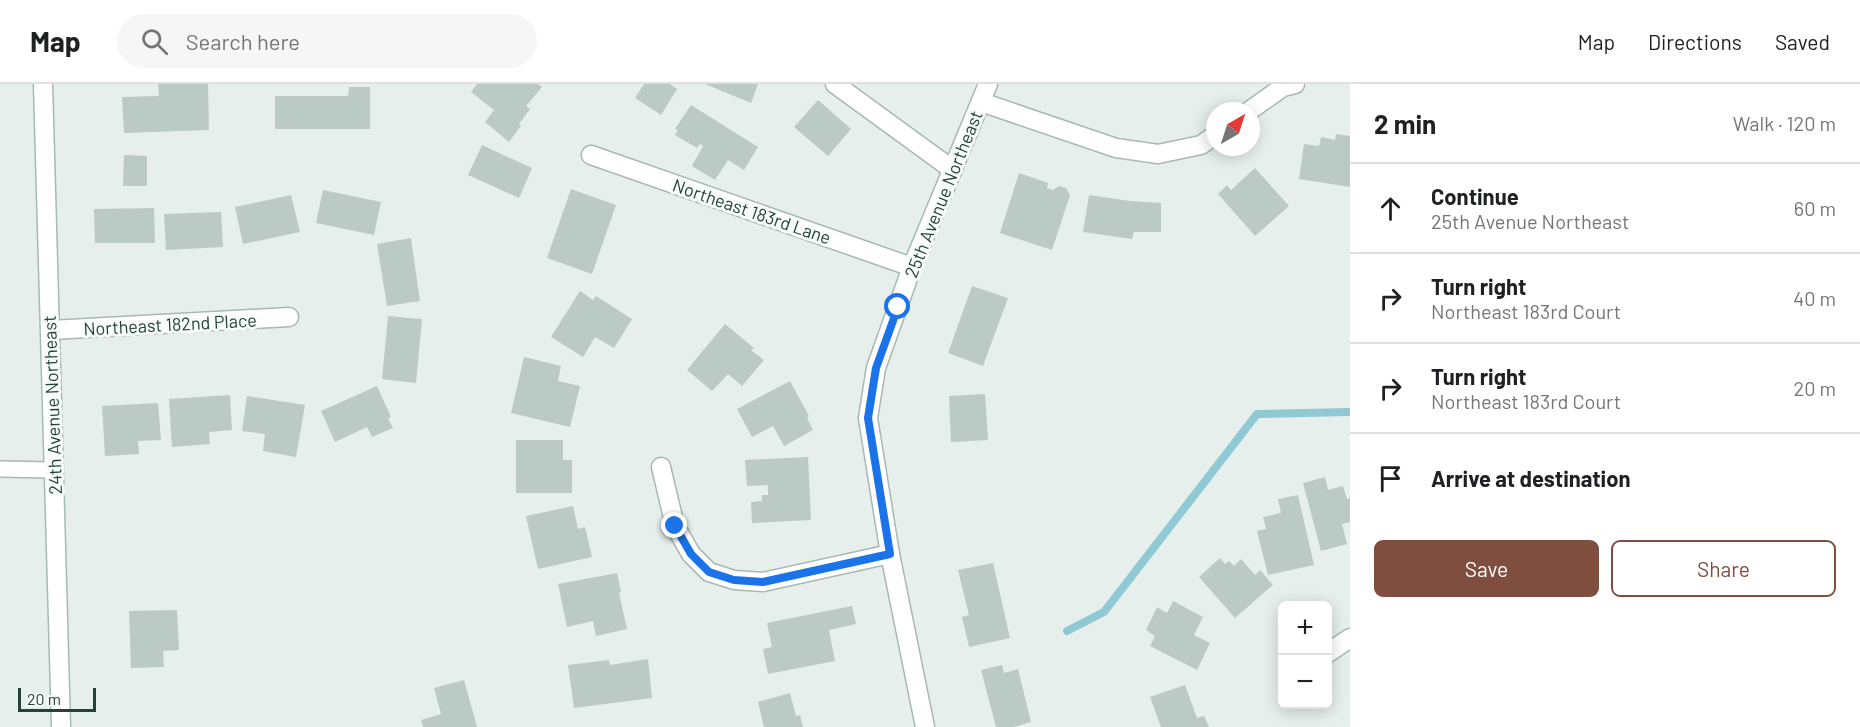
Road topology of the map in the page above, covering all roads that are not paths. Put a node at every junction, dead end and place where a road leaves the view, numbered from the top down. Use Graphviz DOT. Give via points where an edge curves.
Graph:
graph roads {
  1 [pos="43,84"];
  2 [pos="835,84"];
  3 [pos="988,84"];
  4 [pos="1295,84"];
  5 [pos="981,102"];
  6 [pos="1260,103"];
  7 [pos="1206,141"];
  8 [pos="591,155"];
  9 [pos="953,170"];
  10 [pos="912,267"];
  11 [pos="289,317"];
  12 [pos="51,330"];
  13 [pos="661,467"];
  14 [pos="0,470"];
  15 [pos="54,470"];
  16 [pos="890,554"];
  17 [pos="1350,638"];
  18 [pos="1332,650"];
  19 [pos="61,727"];
  20 [pos="925,727"];
  1 -- 12 [label="street, 24th Avenue Northeast"];
  2 -- 9 [label="street"];
  3 -- 5 [label="street, 25th Avenue Northeast"];
  4 -- 6 [label="street" via="1283,87"];
  5 -- 7 [label="street" via="1116,148 1158,154"];
  5 -- 9 [label="street, 25th Avenue Northeast"];
  8 -- 10 [label="street, Northeast 183rd Lane"];
  9 -- 10 [label="street, 25th Avenue Northeast"];
  10 -- 16 [label="street, 25th Avenue Northeast" via="876,368 868,418"];
  11 -- 12 [label="street, Northeast 182nd Place"];
  12 -- 15 [label="street, 24th Avenue Northeast"];
  13 -- 16 [label="street" via="675,526 691,554 709,572 734,580 763,582"];
  14 -- 15 [label="lane"];
  15 -- 19 [label="street, 24th Avenue Northeast"];
  16 -- 20 [label="street, 25th Avenue Northeast"];
  17 -- 18 [label="street"];
}
